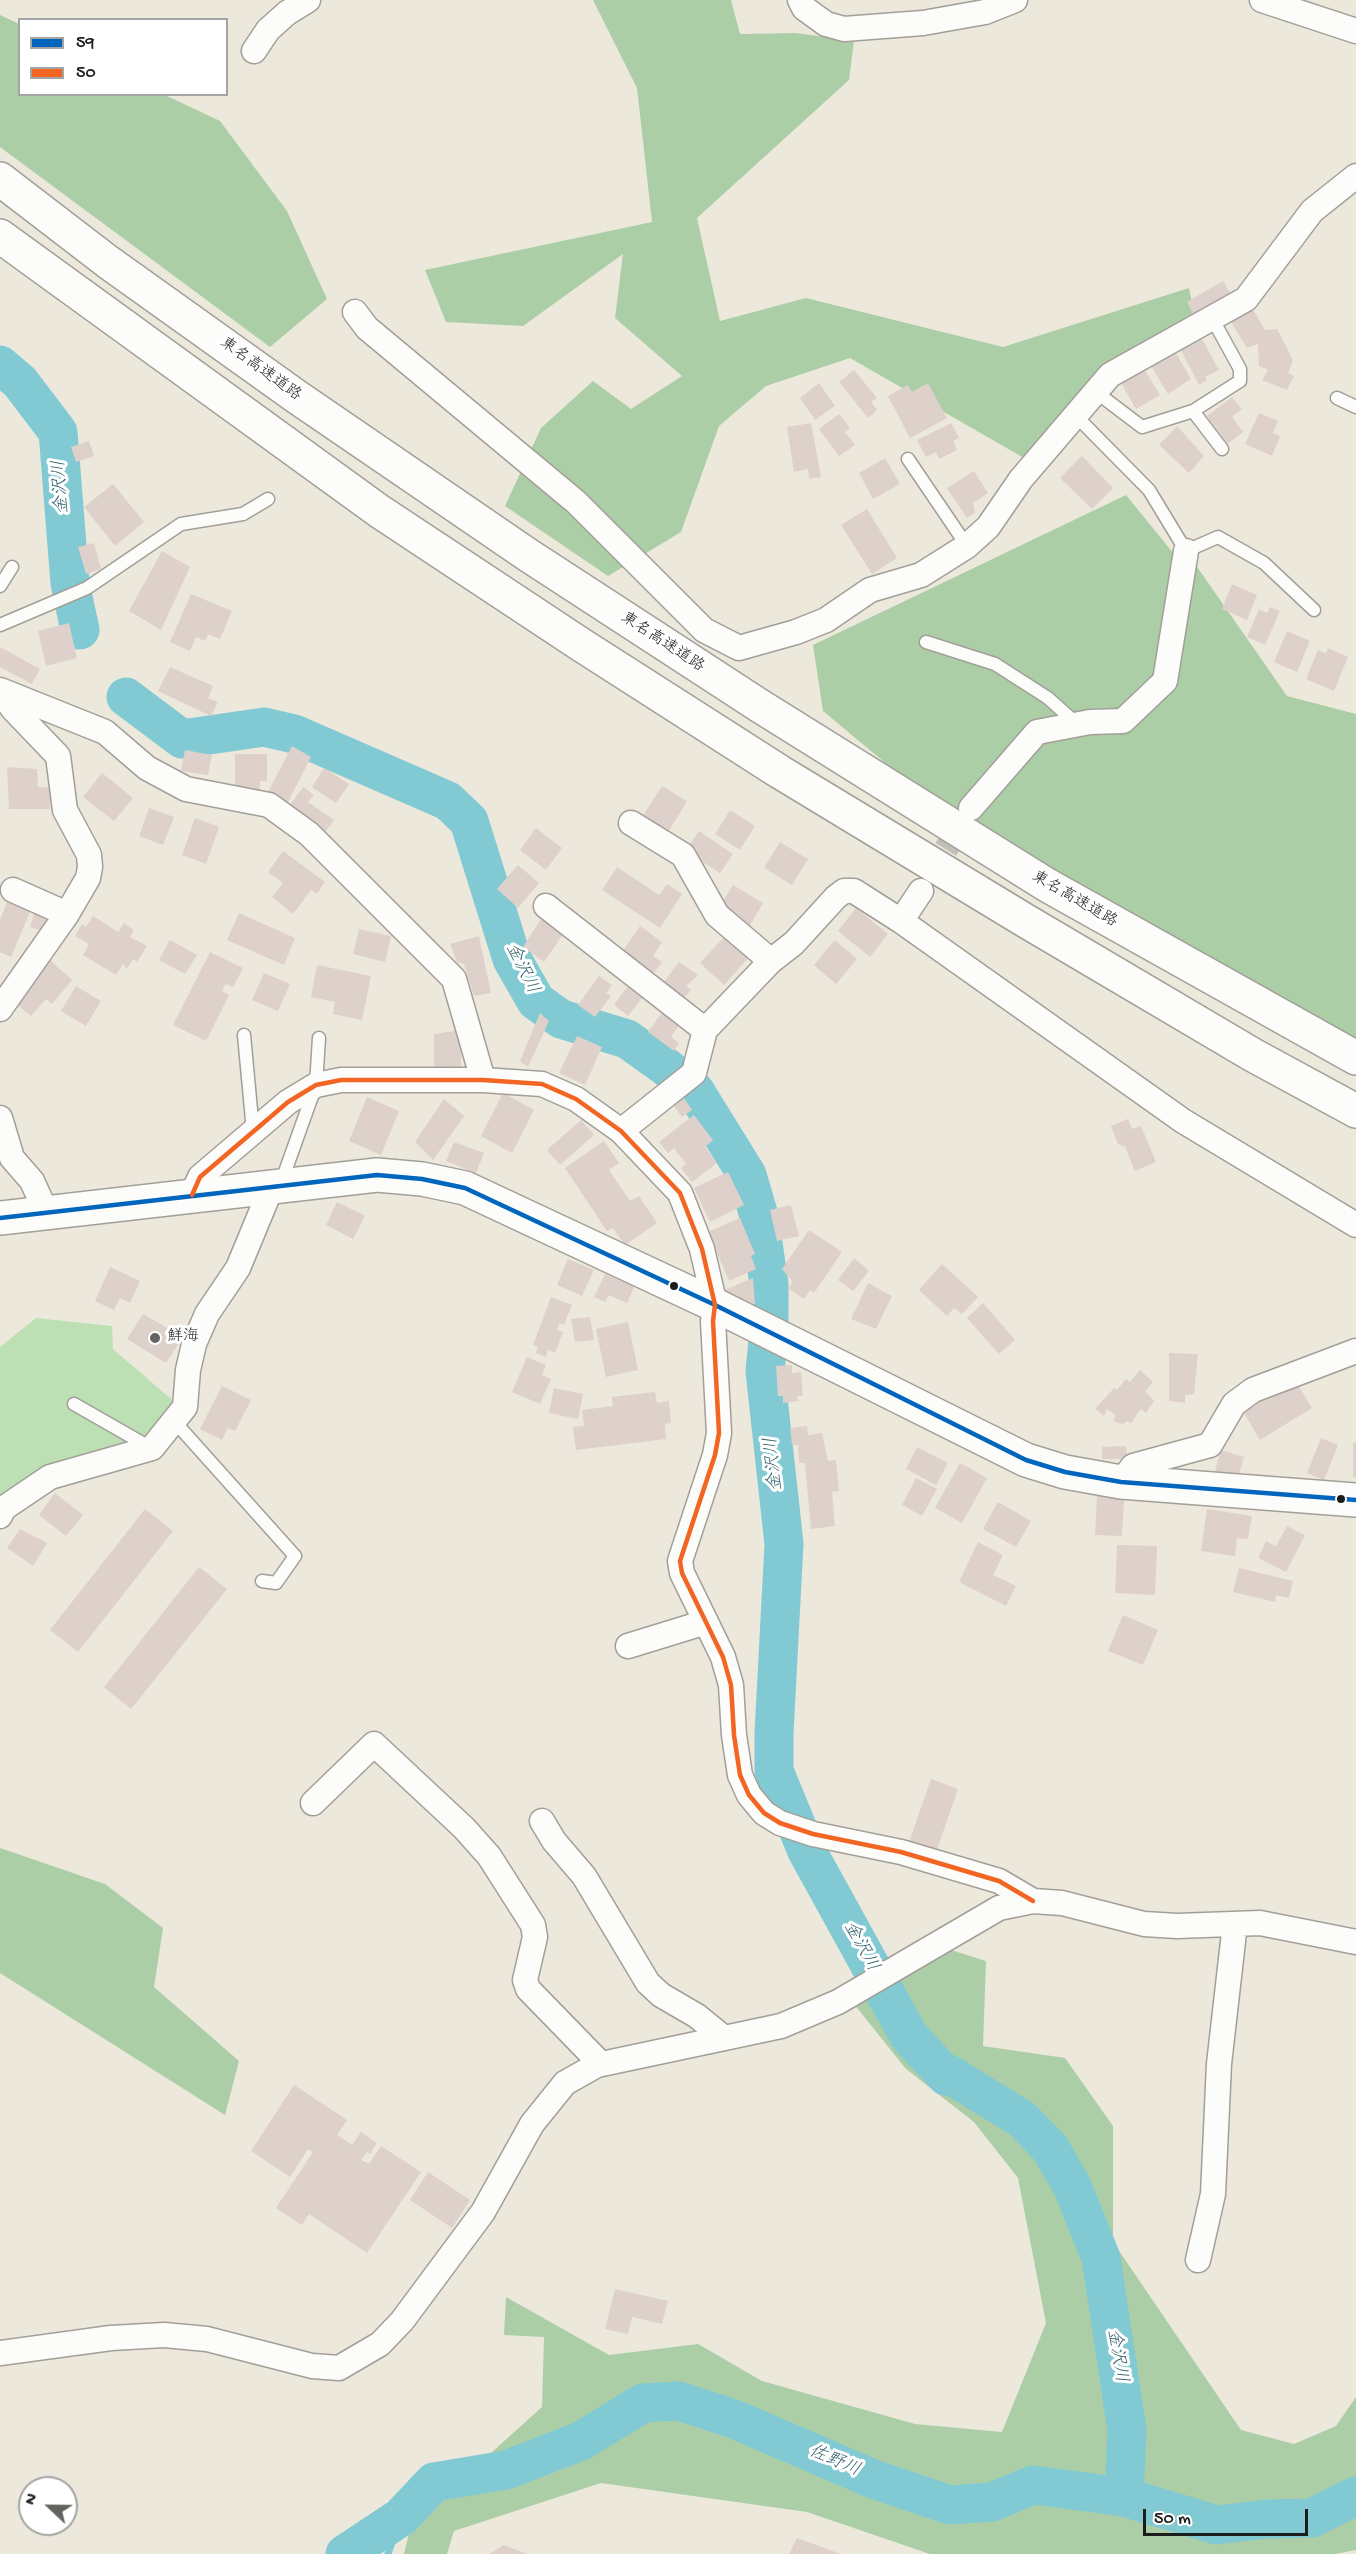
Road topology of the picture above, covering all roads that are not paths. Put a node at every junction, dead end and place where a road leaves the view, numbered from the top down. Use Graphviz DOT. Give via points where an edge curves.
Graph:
graph roads {
  1 [pos="308,0"];
  2 [pos="800,0"];
  3 [pos="1015,0"];
  4 [pos="1262,0"];
  5 [pos="1356,31"];
  6 [pos="255,51"];
  7 [pos="1356,176"];
  8 [pos="0,178"];
  9 [pos="0,237"];
  10 [pos="355,312"];
  11 [pos="1212,318"];
  12 [pos="1096,392"];
  13 [pos="1337,398"];
  14 [pos="1356,407"];
  15 [pos="1193,411"];
  16 [pos="1076,416"];
  17 [pos="1222,449"];
  18 [pos="908,459"];
  19 [pos="268,499"];
  20 [pos="968,546"];
  21 [pos="1186,551"];
  22 [pos="12,567"];
  23 [pos="0,586"];
  24 [pos="1314,610"];
  25 [pos="0,625"];
  26 [pos="926,642"];
  27 [pos="0,690"];
  28 [pos="1077,724"];
  29 [pos="971,808"];
  30 [pos="632,823"];
  31 [pos="13,890"];
  32 [pos="921,891"];
  33 [pos="546,906"];
  34 [pos="67,914"];
  35 [pos="901,921"];
  36 [pos="771,961"];
  37 [pos="0,1010"];
  38 [pos="705,1030"];
  39 [pos="244,1035"];
  40 [pos="319,1038"];
  41 [pos="1356,1058"];
  42 [pos="483,1080"];
  43 [pos="316,1085"];
  44 [pos="1356,1110"];
  45 [pos="0,1118"];
  46 [pos="253,1131"];
  47 [pos="621,1131"];
  48 [pos="276,1185"];
  49 [pos="192,1195"];
  50 [pos="46,1212"];
  51 [pos="0,1218"];
  52 [pos="1356,1225"];
  53 [pos="715,1305"];
  54 [pos="1356,1351"];
  55 [pos="74,1404"];
  56 [pos="174,1421"];
  57 [pos="152,1448"];
  58 [pos="1121,1482"];
  59 [pos="1356,1500"];
  60 [pos="0,1515"];
  61 [pos="262,1581"];
  62 [pos="706,1622"];
  63 [pos="628,1646"];
  64 [pos="313,1803"];
  65 [pos="542,1821"];
  66 [pos="1033,1901"];
  67 [pos="1235,1924"];
  68 [pos="1356,1942"];
  69 [pos="724,2038"];
  70 [pos="601,2064"];
  71 [pos="1198,2260"];
  72 [pos="0,2353"];
  1 -- 6 [label="street" via="268,30"];
  2 -- 3 [label="street" via="804,8 826,24 844,29 923,23 985,12"];
  4 -- 5 [label="street"];
  7 -- 11 [label="street" via="1312,211 1246,299"];
  8 -- 41 [label="main road, 東名高速道路" via="108,262 297,397 682,656 1047,885"];
  9 -- 44 [label="main road" via="379,511 580,644 780,772 1026,921 1253,1055"];
  10 -- 20 [label="street" via="367,328 576,502 704,630 739,648 826,620 870,590 921,575"];
  11 -- 12 [label="street" via="1110,375"];
  11 -- 15 [label="lane" via="1240,369 1240,381"];
  12 -- 15 [label="lane" via="1142,427"];
  12 -- 16 [label="street"];
  13 -- 14 [label="lane"];
  15 -- 17 [label="lane"];
  16 -- 20 [label="street" via="1021,479 988,527"];
  16 -- 21 [label="lane" via="1149,490"];
  18 -- 20 [label="lane"];
  19 -- 25 [label="lane" via="243,514 181,524 87,588"];
  21 -- 24 [label="lane" via="1218,537 1264,563"];
  21 -- 28 [label="street" via="1165,681 1123,721"];
  22 -- 23 [label="lane"];
  26 -- 28 [label="lane" via="995,664 1041,693"];
  27 -- 34 [label="street" via="58,756 65,810 89,855 88,878"];
  27 -- 42 [label="street" via="105,732 147,768 186,789 269,805 309,834 454,979"];
  28 -- 29 [label="street" via="1037,732"];
  30 -- 36 [label="street" via="683,855 717,915"];
  31 -- 34 [label="street"];
  32 -- 35 [label="street"];
  33 -- 38 [label="street"];
  34 -- 37 [label="street"];
  35 -- 36 [label="street" via="854,891 844,891"];
  35 -- 52 [label="street" via="1183,1121"];
  36 -- 38 [label="street"];
  38 -- 47 [label="street" via="693,1073"];
  39 -- 46 [label="lane"];
  40 -- 43 [label="lane"];
  42 -- 43 [label="street" via="341,1080"];
  42 -- 47 [label="street" via="542,1084 576,1099"];
  43 -- 46 [label="street"];
  43 -- 48 [label="lane"];
  45 -- 50 [label="street" via="12,1158 32,1181"];
  46 -- 49 [label="street" via="200,1177"];
  47 -- 53 [label="street" via="680,1193 702,1250"];
  48 -- 49 [label="main road"];
  48 -- 53 [label="main road" via="376,1175 465,1188"];
  48 -- 56 [label="street" via="237,1269 207,1314 188,1370 184,1407"];
  49 -- 50 [label="main road"];
  50 -- 51 [label="main road"];
  53 -- 58 [label="main road" via="1026,1460 1065,1473"];
  53 -- 62 [label="street" via="719,1433 680,1560 682,1573"];
  54 -- 58 [label="street" via="1253,1390 1234,1404 1210,1445 1133,1466"];
  55 -- 57 [label="lane"];
  56 -- 57 [label="street"];
  56 -- 61 [label="lane" via="295,1556 276,1583"];
  57 -- 60 [label="street" via="50,1477 4,1508"];
  58 -- 59 [label="main road"];
  62 -- 63 [label="street"];
  62 -- 66 [label="street" via="731,1685 740,1775 749,1795 764,1813 813,1834 901,1852 999,1881"];
  64 -- 70 [label="street" via="374,1744 489,1856 533,1925 535,1937 525,1980 528,1989"];
  65 -- 69 [label="street" via="584,1876 648,1983"];
  66 -- 67 [label="street" via="1062,1903 1144,1924"];
  66 -- 69 [label="street" via="999,1908 838,2002 781,2026"];
  67 -- 68 [label="street" via="1260,1923"];
  67 -- 71 [label="street" via="1219,2064 1213,2194"];
  69 -- 70 [label="street"];
  70 -- 72 [label="street" via="565,2083 549,2101 483,2212 402,2321 356,2361 339,2368 312,2366 207,2339 164,2335"];
}
